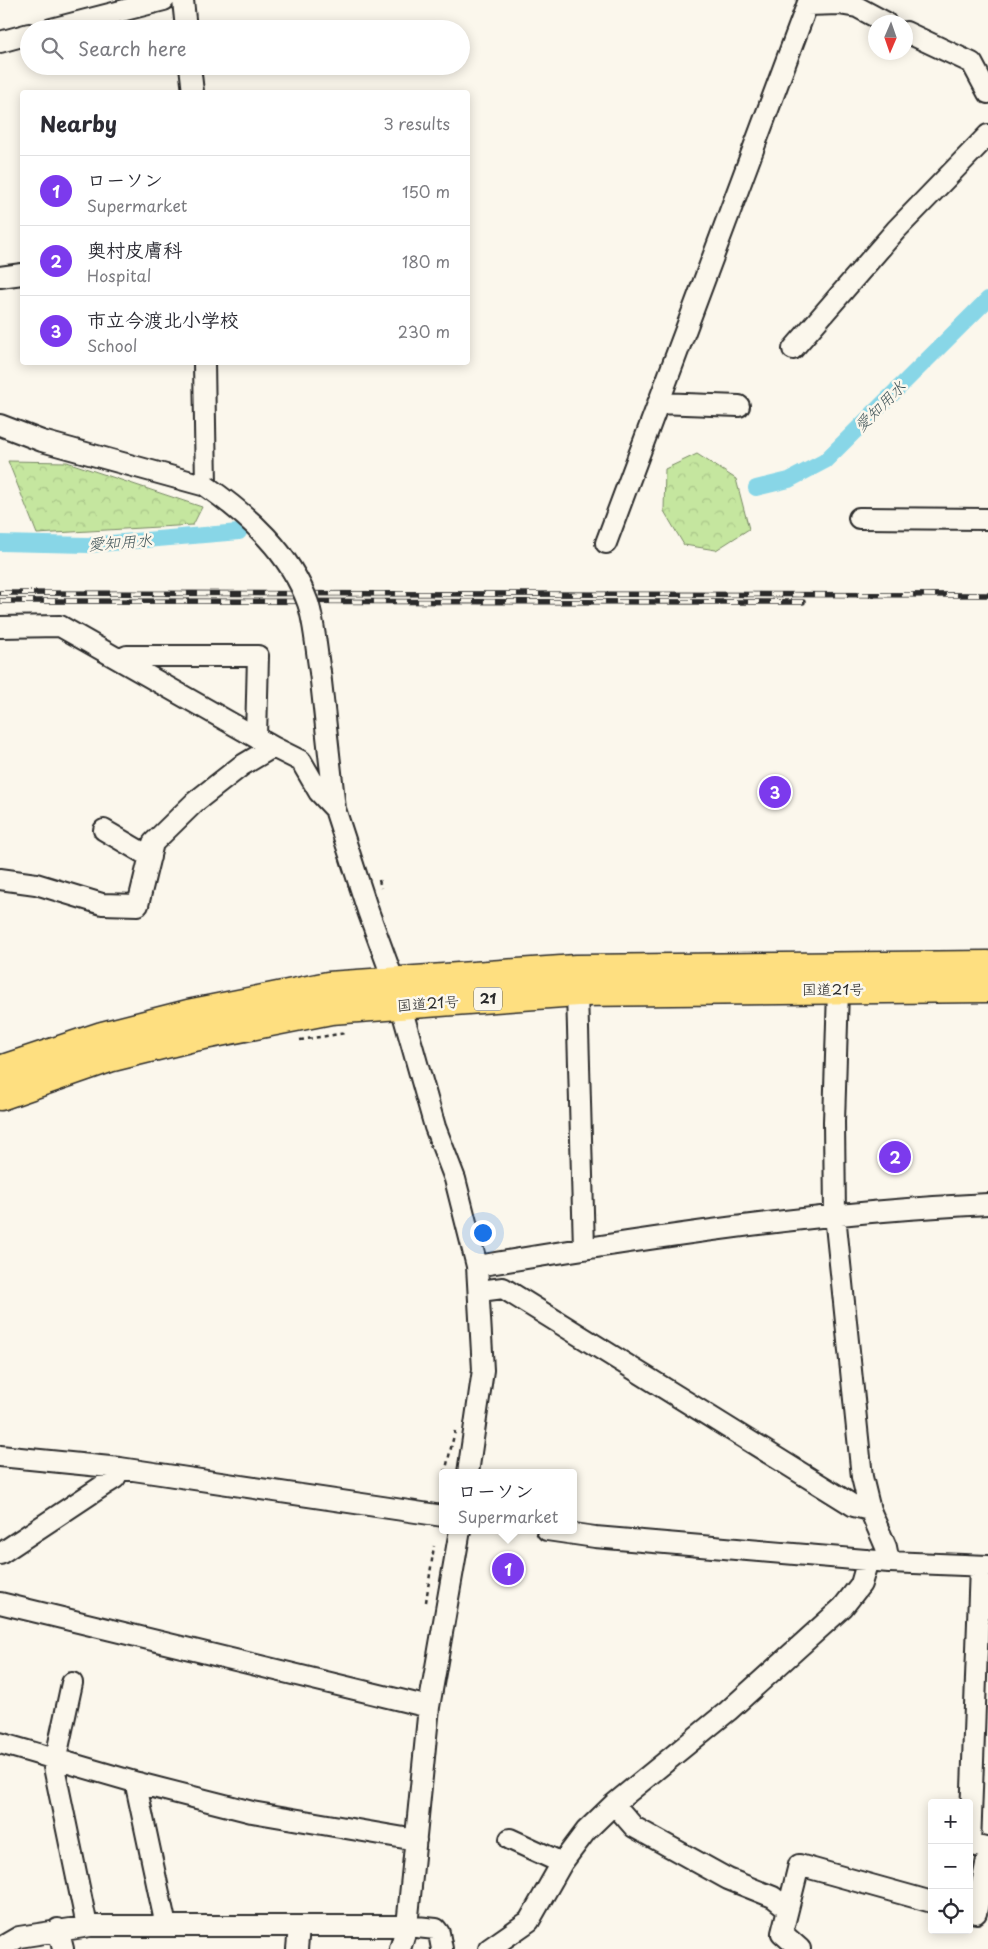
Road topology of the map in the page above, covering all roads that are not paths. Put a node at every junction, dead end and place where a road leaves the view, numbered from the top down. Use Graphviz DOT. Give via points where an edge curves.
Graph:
graph roads {
  1 [pos="164,0"];
  2 [pos="183,0"];
  3 [pos="808,2"];
  4 [pos="872,15"];
  5 [pos="86,20"];
  6 [pos="185,20"];
  7 [pos="913,35"];
  8 [pos="20,36"];
  9 [pos="0,42"];
  10 [pos="191,75"];
  11 [pos="193,90"];
  12 [pos="988,93"];
  13 [pos="988,136"];
  14 [pos="20,274"];
  15 [pos="0,276"];
  16 [pos="793,349"];
  17 [pos="204,365"];
  18 [pos="658,403"];
  19 [pos="739,406"];
  20 [pos="0,425"];
  21 [pos="206,486"];
  22 [pos="860,518"];
  23 [pos="988,519"];
  24 [pos="606,543"];
  25 [pos="0,627"];
  26 [pos="120,660"];
  27 [pos="265,742"];
  28 [pos="335,809"];
  29 [pos="104,830"];
  30 [pos="150,857"];
  31 [pos="0,879"];
  32 [pos="988,966"];
  33 [pos="988,988"];
  34 [pos="838,990"];
  35 [pos="578,992"];
  36 [pos="397,994"];
  37 [pos="0,1070"];
  38 [pos="0,1096"];
  39 [pos="988,1204"];
  40 [pos="835,1215"];
  41 [pos="584,1248"];
  42 [pos="476,1266"];
  43 [pos="480,1291"];
  44 [pos="0,1456"];
  45 [pos="120,1468"];
  46 [pos="469,1469"];
  47 [pos="870,1510"];
  48 [pos="439,1515"];
  49 [pos="459,1534"];
  50 [pos="575,1534"];
  51 [pos="0,1554"];
  52 [pos="868,1560"];
  53 [pos="889,1562"];
  54 [pos="984,1566"];
  55 [pos="0,1603"];
  56 [pos="72,1683"];
  57 [pos="429,1707"];
  58 [pos="0,1743"];
  59 [pos="56,1758"];
  60 [pos="138,1783"];
  61 [pos="614,1804"];
  62 [pos="510,1839"];
  63 [pos="416,1840"];
  64 [pos="988,1848"];
  65 [pos="988,1855"];
  66 [pos="562,1863"];
  67 [pos="928,1901"];
  68 [pos="788,1909"];
  69 [pos="973,1912"];
  70 [pos="87,1926"];
  71 [pos="166,1926"];
  72 [pos="406,1926"];
  73 [pos="299,1927"];
  74 [pos="58,1929"];
  75 [pos="0,1948"];
  76 [pos="63,1949"];
  77 [pos="298,1949"];
  78 [pos="400,1949"];
  79 [pos="442,1949"];
  80 [pos="489,1949"];
  81 [pos="800,1949"];
  1 -- 5 [label="street"];
  2 -- 6 [label="street"];
  3 -- 4 [label="street" via="857,7"];
  3 -- 18 [label="street"];
  7 -- 12 [label="street" via="972,63"];
  8 -- 9 [label="street"];
  10 -- 11 [label="street"];
  13 -- 16 [label="street" via="896,230"];
  14 -- 15 [label="street"];
  17 -- 21 [label="street"];
  18 -- 19 [label="street"];
  18 -- 24 [label="street"];
  20 -- 21 [label="street" via="42,441"];
  21 -- 28 [label="street, bridge" via="252,520 292,570 308,604 320,672"];
  22 -- 23 [label="street"];
  25 -- 26 [label="street" via="60,626"];
  26 -- 27 [label="street"];
  26 -- 27 [label="street" via="127,656 258,656"];
  27 -- 28 [label="street" via="301,761 319,792"];
  27 -- 30 [label="street" via="153,843"];
  28 -- 36 [label="street"];
  29 -- 30 [label="street"];
  30 -- 31 [label="street" via="138,905 102,904 36,884"];
  32 -- 36 [label="highway, 国道21号 / 21" via="576,969"];
  33 -- 34 [label="highway, 国道21号 / 21"];
  34 -- 35 [label="highway, 国道21号 / 21"];
  34 -- 40 [label="street"];
  35 -- 36 [label="highway, 国道21号 / 21"];
  35 -- 41 [label="street"];
  36 -- 37 [label="highway, 国道21号 / 21" via="328,986 188,1014 102,1036"];
  36 -- 38 [label="highway, 国道21号 / 21" via="109,1058"];
  36 -- 42 [label="street" via="435,1127 454,1179"];
  39 -- 40 [label="street"];
  40 -- 41 [label="street"];
  40 -- 47 [label="street" via="862,1477"];
  41 -- 42 [label="street"];
  42 -- 43 [label="street"];
  43 -- 46 [label="street" via="483,1370"];
  43 -- 47 [label="street" via="503,1288 854,1506"];
  44 -- 45 [label="street"];
  45 -- 48 [label="street"];
  45 -- 51 [label="street" via="115,1478"];
  47 -- 53 [label="street"];
  49 -- 57 [label="street"];
  50 -- 52 [label="street"];
  52 -- 53 [label="street"];
  52 -- 61 [label="street" via="861,1584 824,1626 728,1711"];
  53 -- 54 [label="street"];
  54 -- 64 [label="street" via="970,1845"];
  55 -- 57 [label="street"];
  56 -- 59 [label="street"];
  57 -- 63 [label="street"];
  58 -- 59 [label="street"];
  59 -- 60 [label="street"];
  59 -- 70 [label="street" via="54,1767"];
  60 -- 63 [label="street" via="252,1812"];
  60 -- 71 [label="street" via="136,1790"];
  61 -- 66 [label="street" via="586,1831"];
  61 -- 68 [label="street" via="634,1827 728,1879 773,1897"];
  62 -- 66 [label="street"];
  63 -- 72 [label="street"];
  65 -- 69 [label="street" via="976,1913"];
  66 -- 80 [label="street" via="530,1921"];
  67 -- 68 [label="street" via="798,1865"];
  68 -- 81 [label="street" via="782,1934"];
  70 -- 71 [label="street"];
  70 -- 74 [label="street"];
  71 -- 73 [label="street"];
  72 -- 73 [label="street"];
  72 -- 78 [label="street"];
  72 -- 79 [label="street" via="436,1929"];
  73 -- 77 [label="street"];
  74 -- 75 [label="street" via="19,1937"];
  74 -- 76 [label="street"];
}
